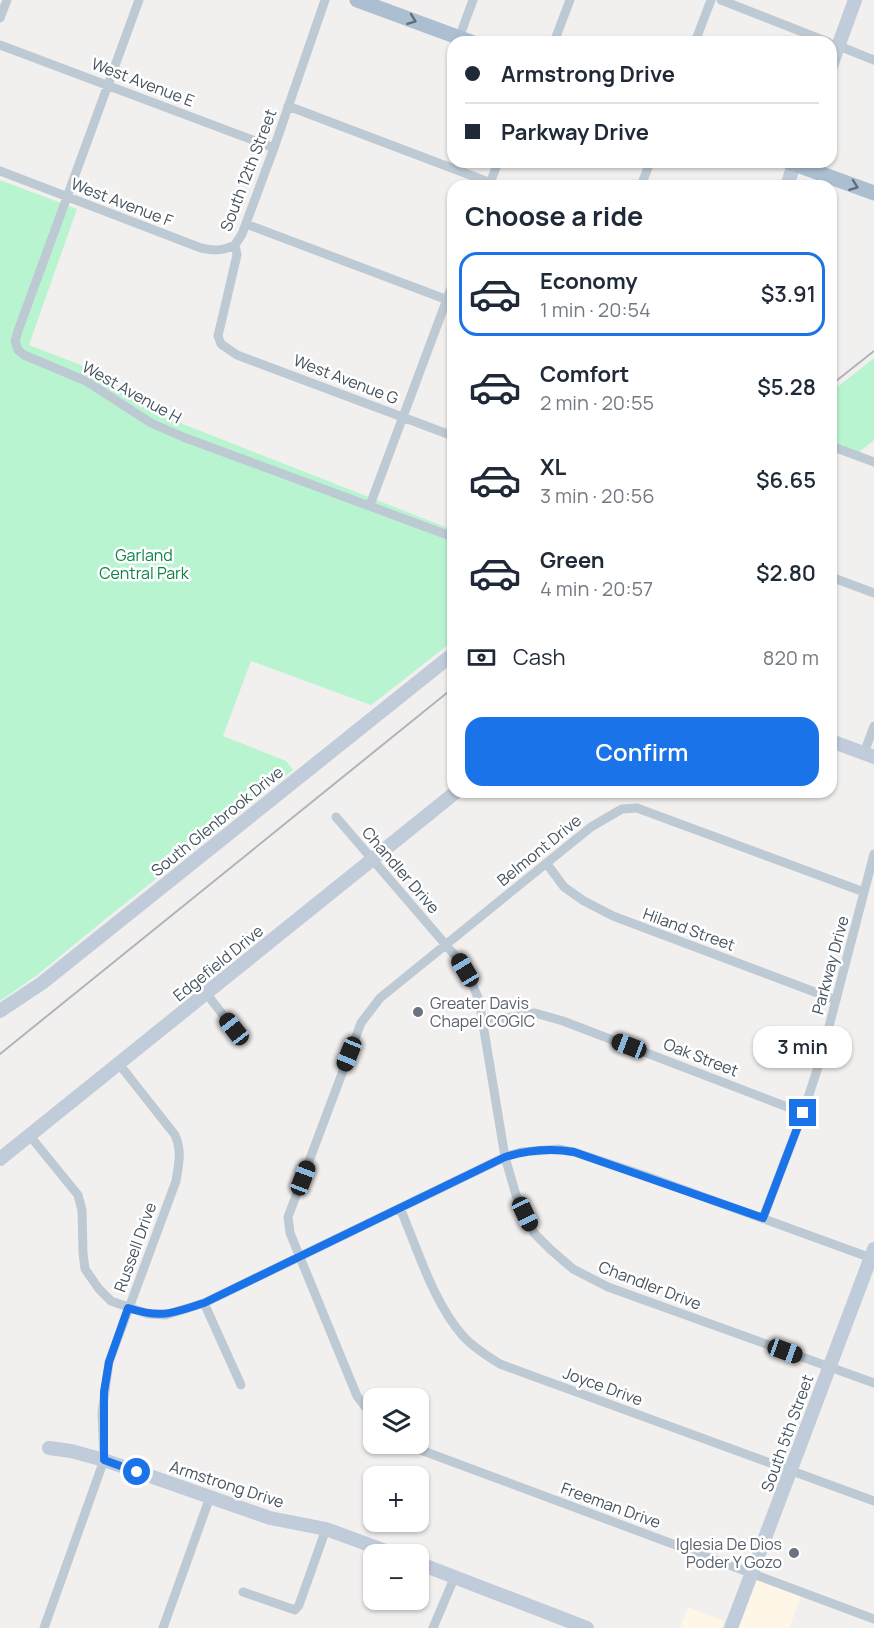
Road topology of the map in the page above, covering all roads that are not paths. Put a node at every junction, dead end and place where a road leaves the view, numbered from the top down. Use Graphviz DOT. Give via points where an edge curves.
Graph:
graph roads {
  1 [pos="7,0"];
  2 [pos="139,0"];
  3 [pos="325,0"];
  4 [pos="357,0"];
  5 [pos="473,0"];
  6 [pos="570,0"];
  7 [pos="711,0"];
  8 [pos="721,0"];
  9 [pos="855,0"];
  10 [pos="0,18"];
  11 [pos="454,36"];
  12 [pos="466,36"];
  13 [pos="556,36"];
  14 [pos="697,36"];
  15 [pos="812,36"];
  16 [pos="836,36"];
  17 [pos="0,45"];
  18 [pos="837,46"];
  19 [pos="874,60"];
  20 [pos="106,85"];
  21 [pos="288,106"];
  22 [pos="274,148"];
  23 [pos="447,167"];
  24 [pos="449,168"];
  25 [pos="806,168"];
  26 [pos="0,171"];
  27 [pos="480,180"];
  28 [pos="874,194"];
  29 [pos="67,196"];
  30 [pos="246,224"];
  31 [pos="235,245"];
  32 [pos="447,299"];
  33 [pos="447,307"];
  34 [pos="229,351"];
  35 [pos="403,417"];
  36 [pos="447,434"];
  37 [pos="837,448"];
  38 [pos="874,462"];
  39 [pos="370,505"];
  40 [pos="447,535"];
  41 [pos="837,579"];
  42 [pos="874,593"];
  43 [pos="447,659"];
  44 [pos="874,726"];
  45 [pos="837,743"];
  46 [pos="869,755"];
  47 [pos="449,798"];
  48 [pos="336,817"];
  49 [pos="874,855"];
  50 [pos="372,860"];
  51 [pos="547,864"];
  52 [pos="864,892"];
  53 [pos="446,944"];
  54 [pos="206,993"];
  55 [pos="836,1000"];
  56 [pos="0,1011"];
  57 [pos="483,1022"];
  58 [pos="234,1029"];
  59 [pos="118,1064"];
  60 [pos="803,1113"];
  61 [pos="30,1136"];
  62 [pos="505,1157"];
  63 [pos="0,1159"];
  64 [pos="400,1208"];
  65 [pos="763,1218"];
  66 [pos="873,1255"];
  67 [pos="300,1256"];
  68 [pos="204,1303"];
  69 [pos="128,1308"];
  70 [pos="830,1367"];
  71 [pos="874,1383"];
  72 [pos="241,1385"];
  73 [pos="363,1404"];
  74 [pos="49,1448"];
  75 [pos="429,1453"];
  76 [pos="104,1460"];
  77 [pos="791,1470"];
  78 [pos="210,1497"];
  79 [pos="874,1501"];
  80 [pos="327,1529"];
  81 [pos="367,1544"];
  82 [pos="429,1567"];
  83 [pos="753,1573"];
  84 [pos="455,1576"];
  85 [pos="243,1592"];
  86 [pos="874,1618"];
  87 [pos="570,1625"];
  88 [pos="44,1628"];
  89 [pos="163,1628"];
  90 [pos="434,1628"];
  91 [pos="586,1628"];
  92 [pos="731,1628"];
  1 -- 10 [label="street"];
  2 -- 20 [label="street"];
  3 -- 21 [label="street, South 12th Street"];
  4 -- 11 [label="main road, one-way"];
  5 -- 12 [label="street"];
  6 -- 13 [label="street"];
  7 -- 14 [label="street"];
  8 -- 15 [label="street"];
  9 -- 16 [label="street"];
  17 -- 20 [label="street, West Avenue E"];
  18 -- 19 [label="street"];
  20 -- 22 [label="street, West Avenue E"];
  20 -- 29 [label="street"];
  21 -- 22 [label="street, South 12th Street"];
  21 -- 23 [label="street"];
  22 -- 30 [label="street, South 12th Street"];
  24 -- 27 [label="street"];
  25 -- 28 [label="main road, one-way"];
  26 -- 29 [label="street, West Avenue F"];
  29 -- 31 [label="street, West Avenue F" via="201,248 215,251"];
  29 -- 39 [label="street, West Avenue H" via="18,331 18,350 30,359 86,381 151,423"];
  30 -- 31 [label="street, South 12th Street"];
  30 -- 32 [label="street"];
  31 -- 34 [label="street, South 12th Street" via="237,255 218,336"];
  33 -- 35 [label="street"];
  34 -- 35 [label="street, West Avenue G"];
  35 -- 36 [label="street, West Avenue G"];
  35 -- 39 [label="street"];
  37 -- 38 [label="street"];
  39 -- 40 [label="street, West Avenue H"];
  41 -- 42 [label="street"];
  43 -- 56 [label="street, South Glenbrook Drive" via="42,983"];
  44 -- 46 [label="street"];
  45 -- 46 [label="street"];
  47 -- 50 [label="street, Edgefield Drive"];
  48 -- 50 [label="street, Chandler Drive"];
  49 -- 52 [label="street, Parkway Drive"];
  50 -- 53 [label="street, Chandler Drive"];
  50 -- 54 [label="street, Edgefield Drive"];
  51 -- 52 [label="street, Belmont Drive" via="612,813 637,808"];
  51 -- 53 [label="street, Belmont Drive"];
  51 -- 55 [label="street, Hiland Street" via="564,887 613,916"];
  52 -- 55 [label="street, Parkway Drive"];
  53 -- 57 [label="street, Chandler Drive" via="471,981"];
  53 -- 67 [label="street, Belmont Drive" via="380,998 361,1023 288,1217"];
  54 -- 58 [label="street"];
  54 -- 59 [label="street, Edgefield Drive"];
  55 -- 60 [label="street, Parkway Drive"];
  57 -- 60 [label="street, Oak Street" via="535,1013"];
  57 -- 62 [label="street, Chandler Drive"];
  59 -- 61 [label="street, Edgefield Drive"];
  59 -- 69 [label="street, Russell Drive" via="180,1146 176,1181"];
  60 -- 65 [label="street, Parkway Drive"];
  61 -- 63 [label="street, Edgefield Drive"];
  61 -- 69 [label="street" via="78,1195 85,1269 111,1301"];
  62 -- 64 [label="street"];
  62 -- 65 [label="street" via="558,1149 574,1152"];
  62 -- 70 [label="street, Chandler Drive" via="516,1195 534,1233 573,1269 608,1287"];
  64 -- 67 [label="street"];
  64 -- 77 [label="street, Joyce Drive" via="442,1307 483,1353 500,1364"];
  65 -- 66 [label="street"];
  66 -- 70 [label="street, South 5th Street"];
  67 -- 68 [label="street"];
  67 -- 73 [label="street"];
  68 -- 69 [label="street" via="166,1315"];
  68 -- 72 [label="street"];
  69 -- 76 [label="street, Russell Drive" via="109,1362 104,1392"];
  70 -- 71 [label="street, Chandler Drive"];
  70 -- 77 [label="street, South 5th Street"];
  74 -- 76 [label="street, Armstrong Drive"];
  75 -- 83 [label="street, Freeman Drive"];
  76 -- 78 [label="street, Armstrong Drive"];
  76 -- 88 [label="street, Russell Drive"];
  77 -- 79 [label="street, Joyce Drive"];
  77 -- 83 [label="street, South 5th Street"];
  78 -- 80 [label="street, Armstrong Drive" via="270,1518"];
  78 -- 89 [label="street"];
  80 -- 81 [label="street, Armstrong Drive"];
  80 -- 85 [label="street" via="295,1610"];
  82 -- 84 [label="street"];
  83 -- 86 [label="street, Freeman Drive"];
  83 -- 92 [label="street, South 5th Street"];
  84 -- 87 [label="street"];
  84 -- 90 [label="street"];
  87 -- 91 [label="street"];
}
